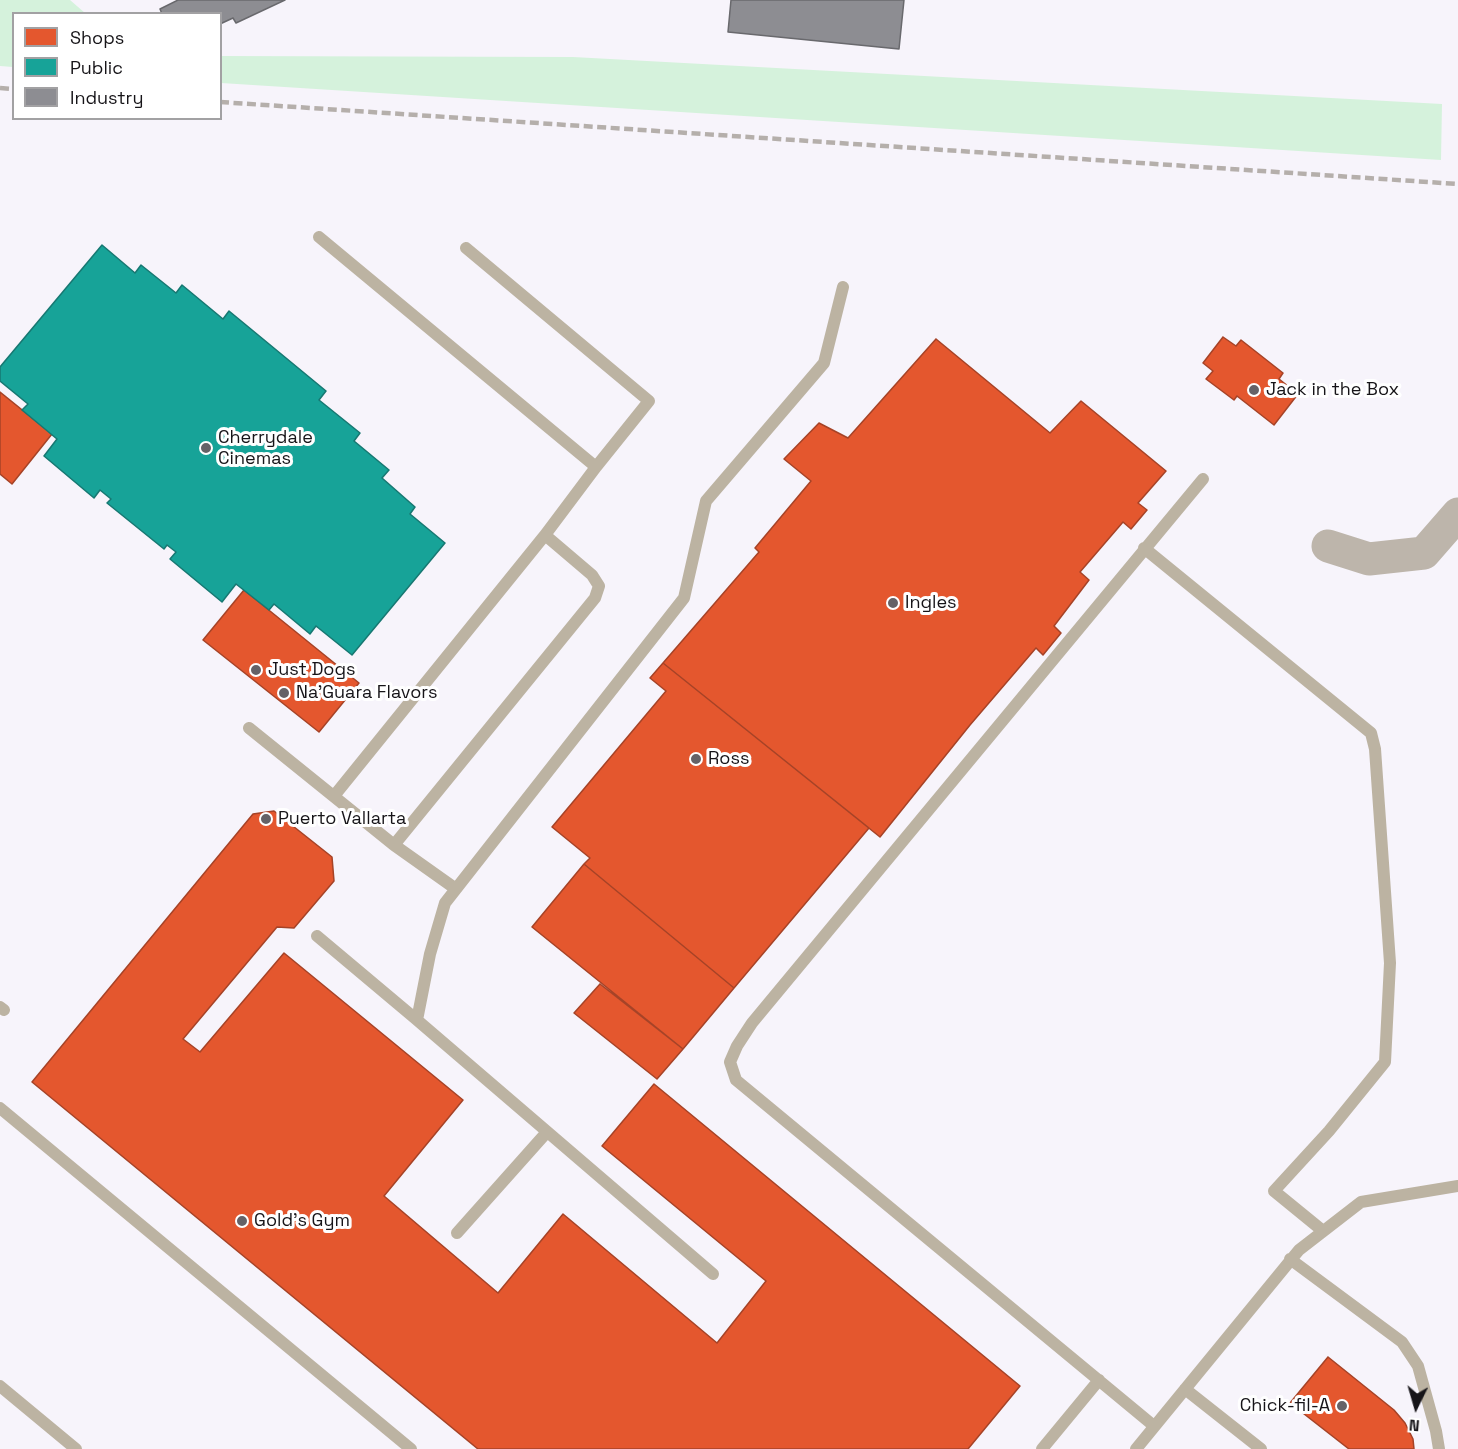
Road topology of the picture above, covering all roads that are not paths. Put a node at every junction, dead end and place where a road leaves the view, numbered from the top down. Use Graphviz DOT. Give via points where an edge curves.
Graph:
graph roads {
  1 [pos="319,237"];
  2 [pos="466,248"];
  3 [pos="843,287"];
  4 [pos="596,467"];
  5 [pos="1203,479"];
  6 [pos="1458,514"];
  7 [pos="545,535"];
  8 [pos="1328,546"];
  9 [pos="1144,548"];
  10 [pos="249,728"];
  11 [pos="334,796"];
  12 [pos="394,845"];
  13 [pos="456,889"];
  14 [pos="317,936"];
  15 [pos="417,1020"];
  16 [pos="0,1108"];
  17 [pos="547,1132"];
  18 [pos="1458,1186"];
  19 [pos="1323,1231"];
  20 [pos="457,1233"];
  21 [pos="1290,1259"];
  22 [pos="713,1274"];
  23 [pos="1099,1380"];
  24 [pos="0,1386"];
  25 [pos="1185,1389"];
  26 [pos="1154,1426"];
  27 [pos="76,1449"];
  28 [pos="411,1449"];
  29 [pos="1042,1449"];
  30 [pos="1136,1449"];
  31 [pos="1261,1449"];
  32 [pos="1439,1449"];
  1 -- 4 [label="lane"];
  2 -- 4 [label="lane" via="650,401"];
  3 -- 13 [label="lane" via="824,363 706,501 684,598"];
  4 -- 7 [label="lane"];
  5 -- 9 [label="lane"];
  6 -- 8 [label="highway" via="1424,553 1370,559"];
  7 -- 11 [label="lane"];
  7 -- 12 [label="lane" via="592,575 599,585 595,598"];
  9 -- 19 [label="lane" via="1371,733 1390,963 1385,1062 1275,1191"];
  9 -- 23 [label="lane" via="752,1023 730,1062 735,1080"];
  10 -- 11 [label="lane"];
  11 -- 12 [label="lane"];
  12 -- 13 [label="lane"];
  13 -- 15 [label="lane" via="445,903"];
  14 -- 15 [label="lane"];
  15 -- 17 [label="lane"];
  16 -- 28 [label="lane"];
  17 -- 20 [label="lane"];
  17 -- 22 [label="lane"];
  18 -- 19 [label="lane" via="1361,1202"];
  19 -- 21 [label="lane"];
  21 -- 25 [label="lane"];
  21 -- 32 [label="lane" via="1402,1342 1418,1366"];
  23 -- 26 [label="lane"];
  23 -- 29 [label="lane"];
  24 -- 27 [label="lane"];
  25 -- 26 [label="lane"];
  25 -- 31 [label="lane"];
  26 -- 30 [label="lane"];
}
